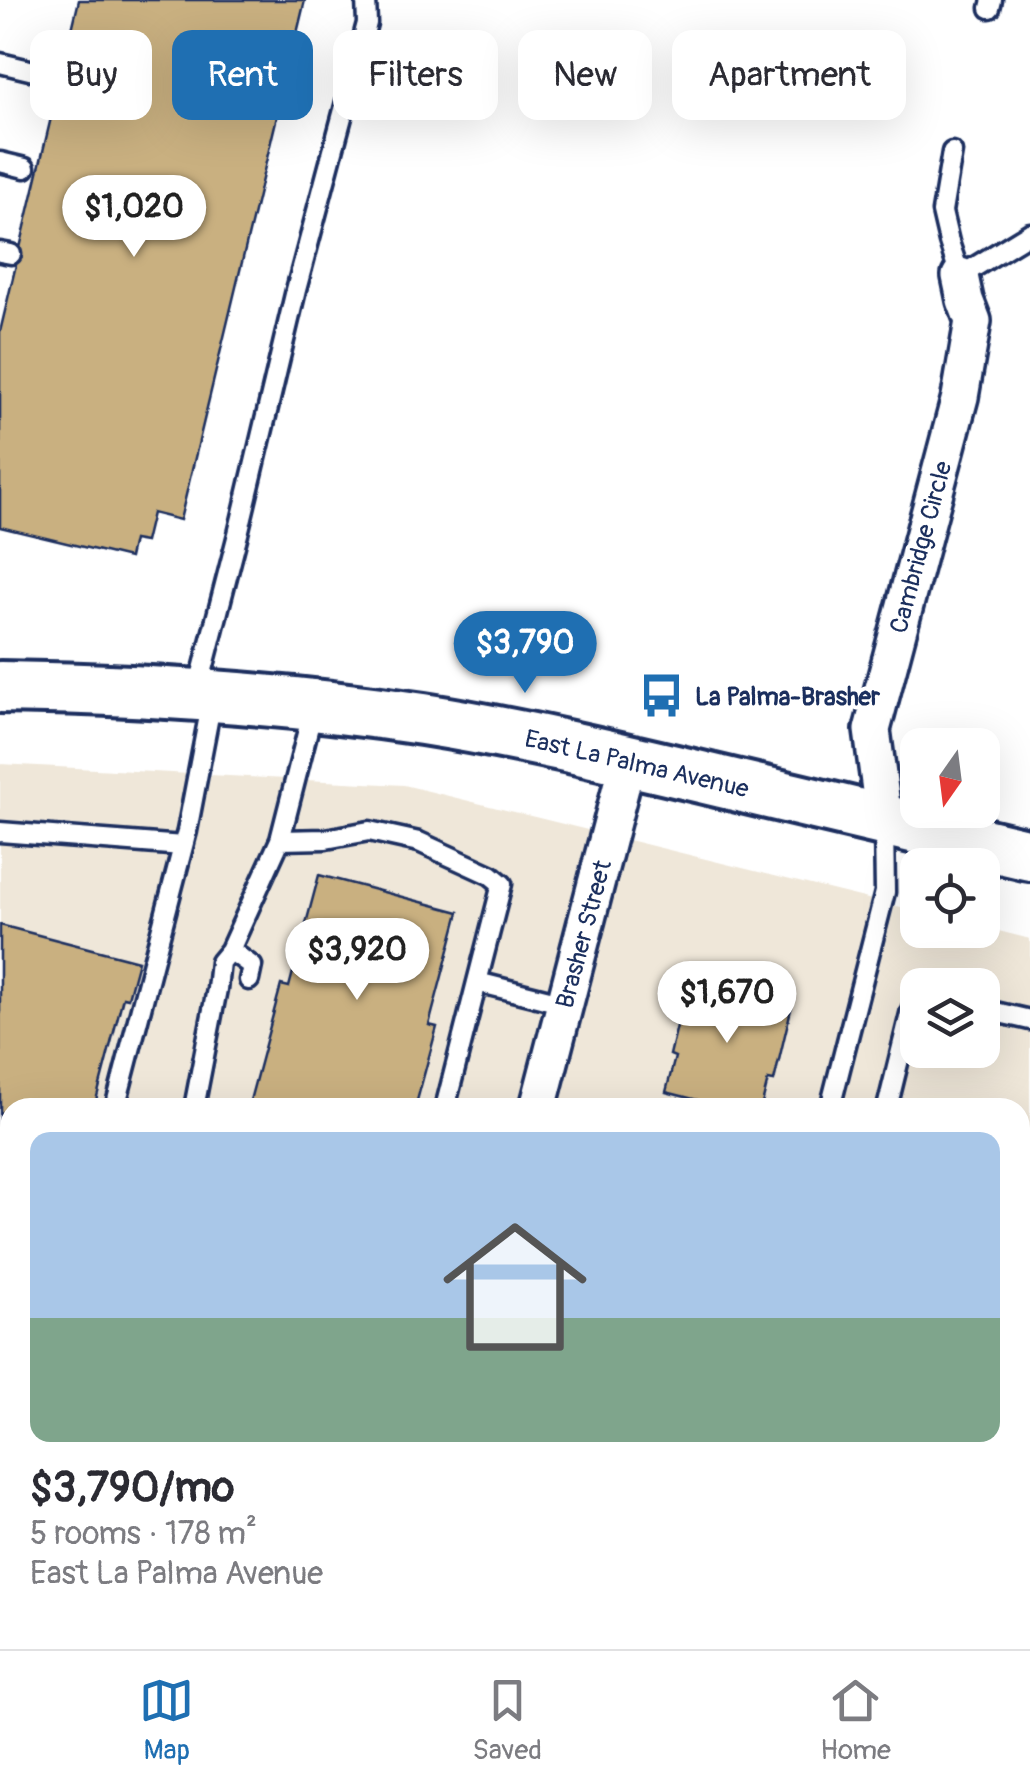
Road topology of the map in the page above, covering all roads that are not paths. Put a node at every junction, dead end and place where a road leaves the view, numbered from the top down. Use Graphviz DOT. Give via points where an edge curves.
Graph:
graph roads {
  1 [pos="366,0"];
  2 [pos="0,63"];
  3 [pos="30,70"];
  4 [pos="952,152"];
  5 [pos="0,162"];
  6 [pos="25,168"];
  7 [pos="1030,234"];
  8 [pos="960,276"];
  9 [pos="0,687"];
  10 [pos="205,694"];
  11 [pos="314,704"];
  12 [pos="628,760"];
  13 [pos="884,820"];
  14 [pos="0,832"];
  15 [pos="280,840"];
  16 [pos="183,846"];
  17 [pos="1030,855"];
  18 [pos="230,950"];
  19 [pos="249,980"];
  20 [pos="477,982"];
  21 [pos="565,1004"];
  22 [pos="1000,1013"];
  23 [pos="1030,1020"];
  24 [pos="900,1055"];
  25 [pos="118,1098"];
  26 [pos="196,1098"];
  27 [pos="448,1098"];
  28 [pos="541,1098"];
  29 [pos="833,1098"];
  30 [pos="889,1098"];
  1 -- 10 [label="lane" via="367,23 296,290"];
  2 -- 3 [label="lane"];
  4 -- 8 [label="lane" via="942,212"];
  5 -- 6 [label="lane"];
  7 -- 8 [label="lane"];
  8 -- 13 [label="street, Cambridge Circle" via="973,321 960,397 872,730"];
  9 -- 10 [label="main road, East La Palma Avenue"];
  10 -- 11 [label="main road, East La Palma Avenue"];
  10 -- 16 [label="lane"];
  11 -- 12 [label="main road, East La Palma Avenue"];
  11 -- 15 [label="lane"];
  12 -- 13 [label="main road, East La Palma Avenue"];
  12 -- 21 [label="street, Brasher Street"];
  13 -- 17 [label="main road, East La Palma Avenue"];
  13 -- 29 [label="lane" via="885,892"];
  14 -- 16 [label="lane"];
  15 -- 18 [label="lane"];
  15 -- 20 [label="lane" via="370,832 419,842 492,875 502,884"];
  16 -- 25 [label="lane"];
  18 -- 19 [label="lane" via="252,966"];
  18 -- 26 [label="lane" via="220,962"];
  20 -- 21 [label="lane"];
  20 -- 27 [label="lane"];
  21 -- 28 [label="street, Brasher Street"];
  22 -- 23 [label="lane"];
  24 -- 30 [label="lane"];
}
